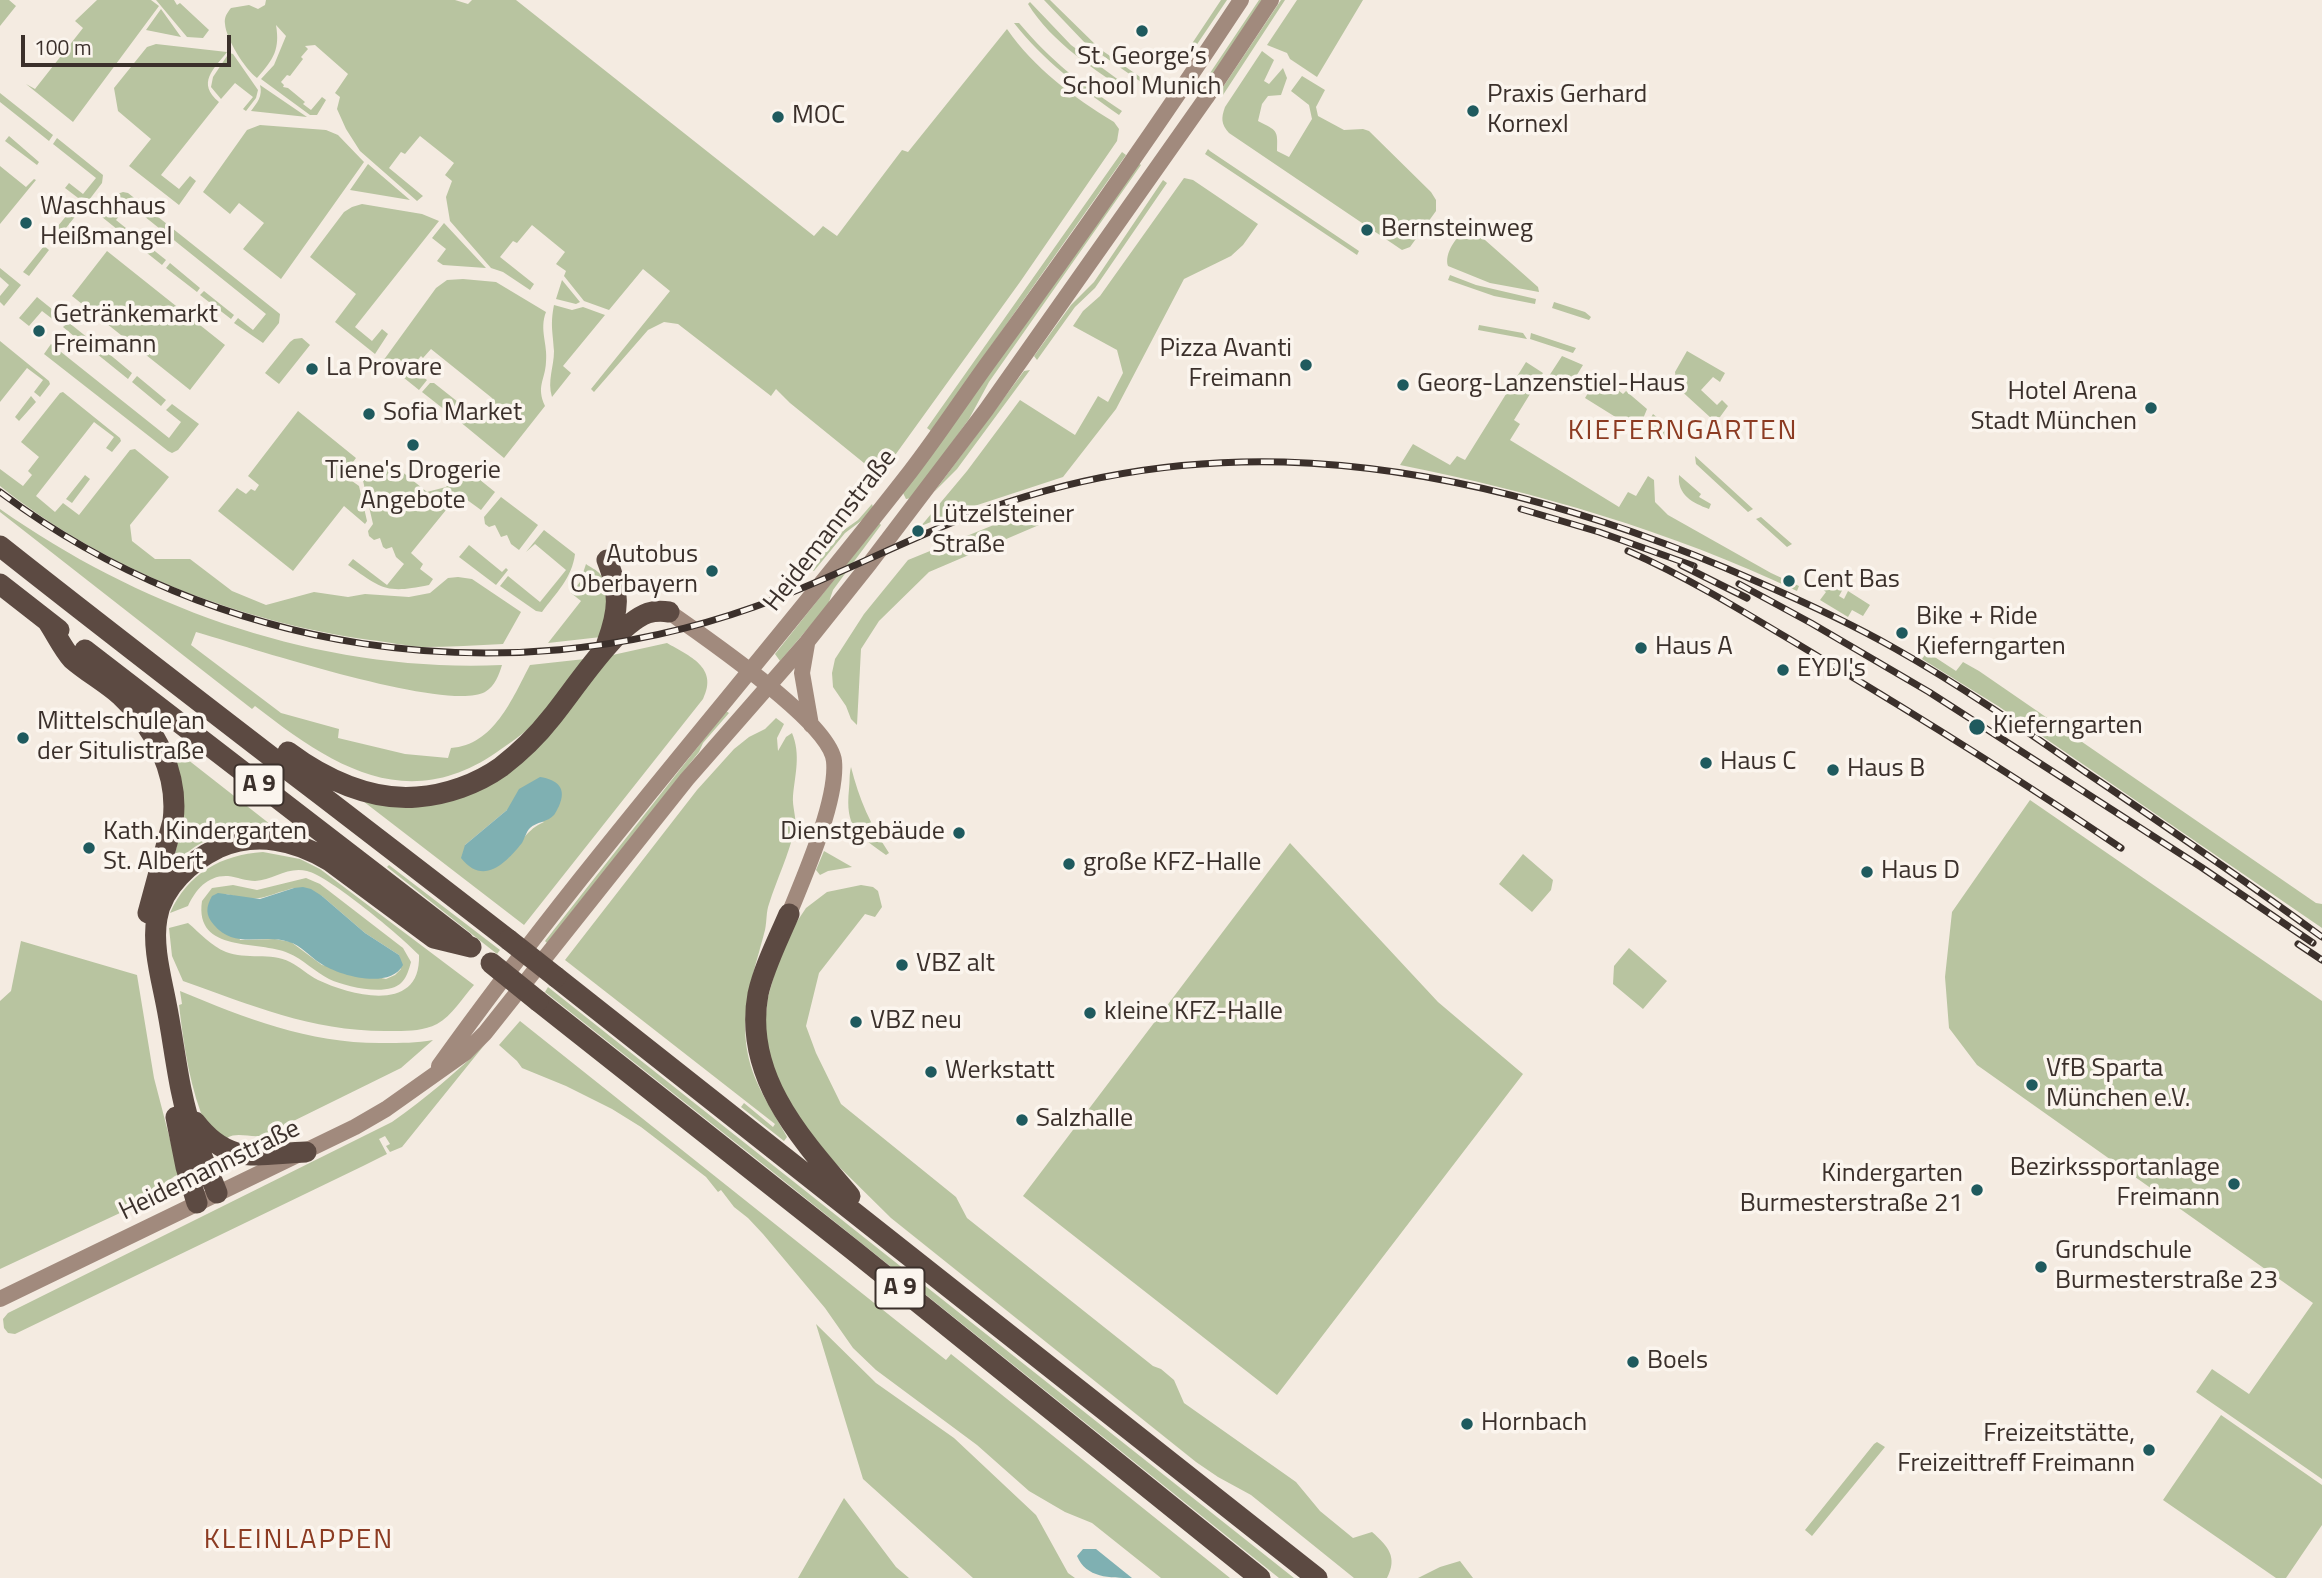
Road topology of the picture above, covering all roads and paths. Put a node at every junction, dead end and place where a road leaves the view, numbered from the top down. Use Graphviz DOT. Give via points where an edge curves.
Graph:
graph roads {
  1 [pos="1241,0"];
  2 [pos="1271,0"];
  3 [pos="884,502"];
  4 [pos="904,519"];
  5 [pos="0,546"];
  6 [pos="607,560"];
  7 [pos="0,584"];
  8 [pos="669,611"];
  9 [pos="48,622"];
  10 [pos="807,642"];
  11 [pos="605,648"];
  12 [pos="750,671"];
  13 [pos="166,677"];
  14 [pos="768,686"];
  15 [pos="811,725"];
  16 [pos="789,915"];
  17 [pos="471,947"];
  18 [pos="152,950"];
  19 [pos="160,1005"];
  20 [pos="434,1074"];
  21 [pos="187,1112"];
  22 [pos="306,1152"];
  23 [pos="218,1193"];
  24 [pos="197,1203"];
  25 [pos="866,1221"];
  26 [pos="0,1299"];
  27 [pos="1260,1578"];
  28 [pos="1317,1578"];
  1 -- 3 [label="main road, Heidemannstraße" via="1028,309"];
  2 -- 4 [label="main road, Heidemannstraße" via="986,410"];
  3 -- 4 [label="main road"];
  3 -- 12 [label="main road, Heidemannstraße"];
  4 -- 10 [label="main road, Heidemannstraße"];
  5 -- 13 [label="highway, A 9"];
  6 -- 11 [label="highway" via="618,598"];
  7 -- 9 [label="highway, A 9"];
  8 -- 11 [label="highway" via="646,613"];
  8 -- 12 [label="main road"];
  9 -- 17 [label="highway, A 9"];
  9 -- 18 [label="highway" via="71,657 138,715 169,771 174,814 145,926"];
  10 -- 14 [label="main road, Heidemannstraße"];
  10 -- 15 [label="main road" via="802,673"];
  11 -- 13 [label="highway" via="549,721 500,767 451,791 402,798 349,786 310,767 207,690"];
  12 -- 14 [label="main road"];
  12 -- 20 [label="main road, Heidemannstraße" via="536,936"];
  13 -- 25 [label="highway, A 9, bridge"];
  14 -- 15 [label="main road"];
  14 -- 20 [label="main road, Heidemannstraße" via="687,779 485,1033 465,1054"];
  15 -- 16 [label="main road" via="827,741 834,772 812,856"];
  16 -- 25 [label="highway" via="758,994 758,1048 780,1106"];
  17 -- 18 [label="highway" via="433,939 312,849 249,839 227,844 189,866 160,907"];
  17 -- 27 [label="highway, A 9, bridge"];
  18 -- 19 [label="highway"];
  19 -- 21 [label="highway"];
  19 -- 24 [label="highway" via="186,1167"];
  20 -- 22 [label="main road, Heidemannstraße" via="386,1109"];
  21 -- 22 [label="highway" via="203,1133 226,1151 242,1155"];
  21 -- 23 [label="highway"];
  22 -- 23 [label="main road, Heidemannstraße"];
  23 -- 24 [label="main road, Heidemannstraße"];
  24 -- 26 [label="main road, Heidemannstraße"];
  25 -- 28 [label="highway, A 9"];
}
